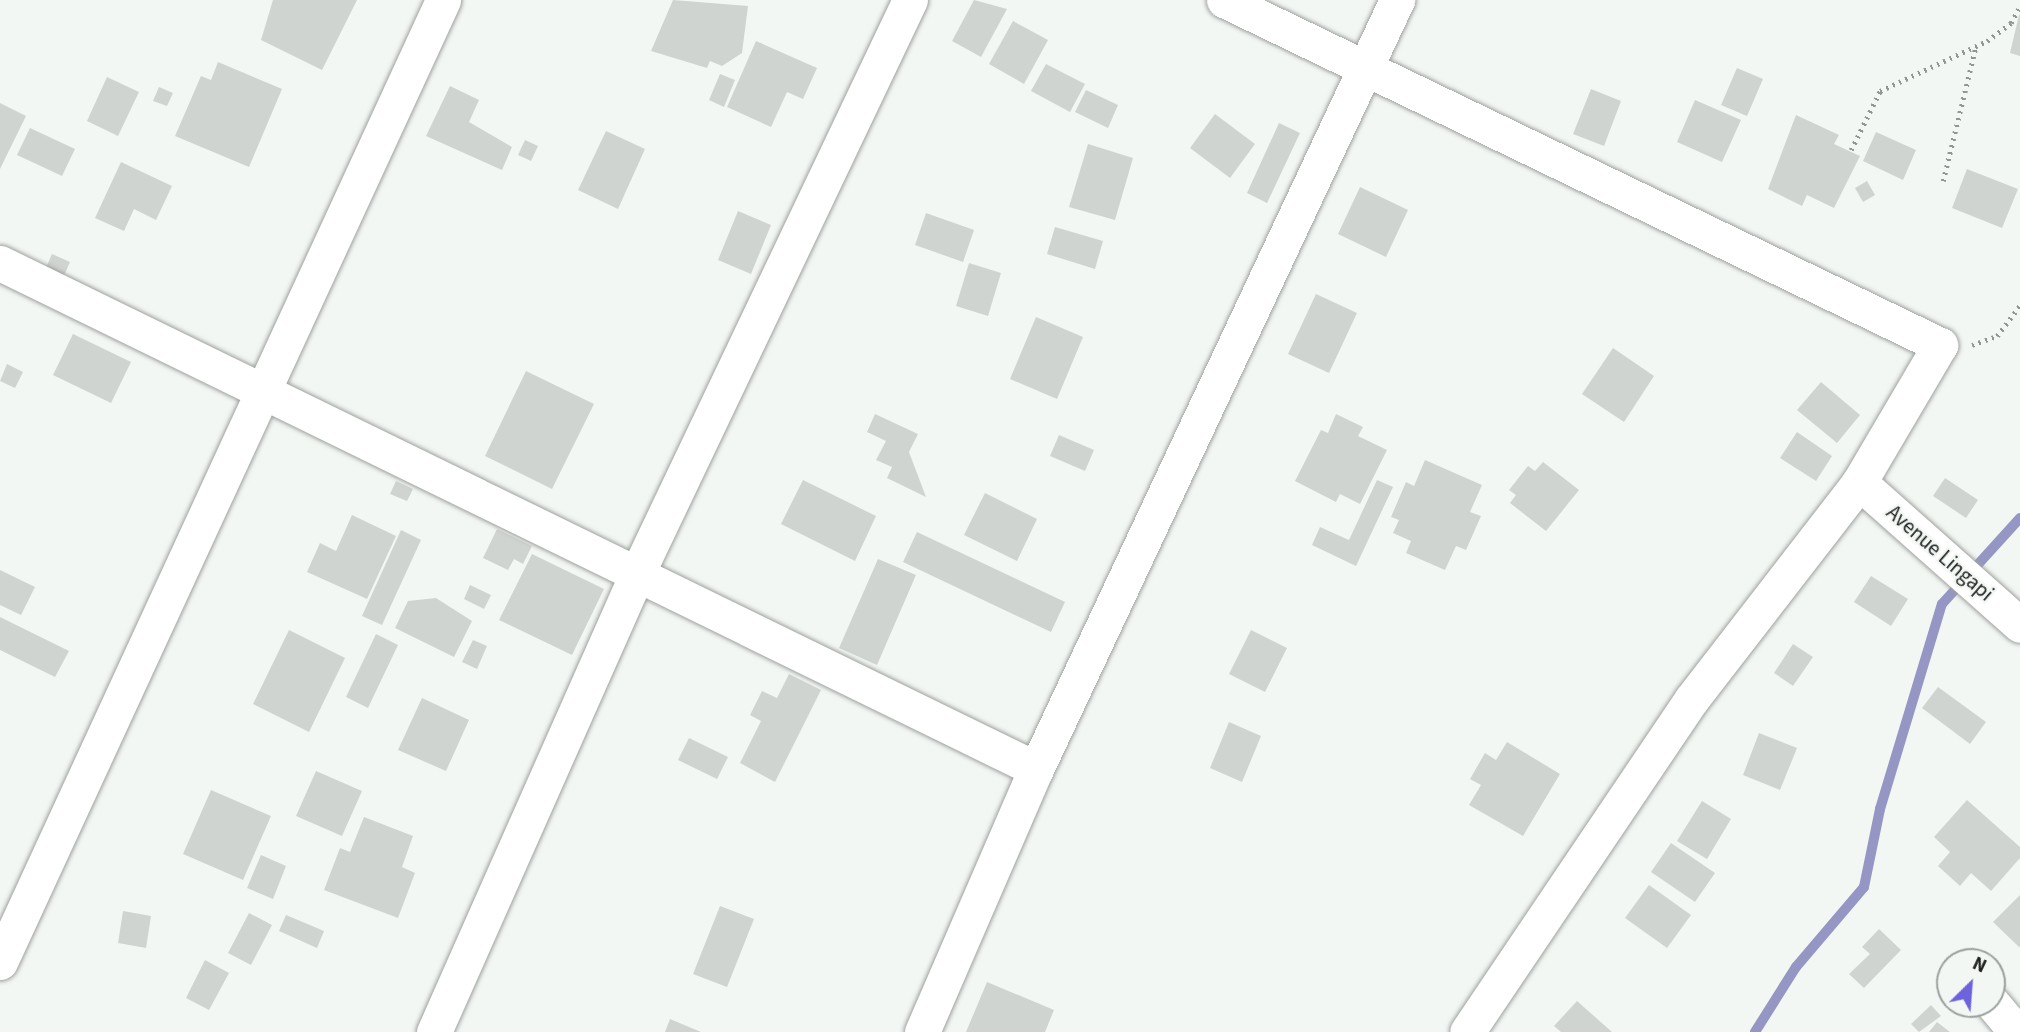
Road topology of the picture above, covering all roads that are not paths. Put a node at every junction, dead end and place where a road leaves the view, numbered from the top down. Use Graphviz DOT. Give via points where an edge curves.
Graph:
graph roads {
  1 [pos="443,0"];
  2 [pos="910,0"];
  3 [pos="1224,0"];
  4 [pos="1397,0"];
  5 [pos="1366,65"];
  6 [pos="0,264"];
  7 [pos="266,389"];
  8 [pos="1858,482"];
  9 [pos="635,578"];
  10 [pos="2020,625"];
  11 [pos="1036,769"];
  12 [pos="0,962"];
  13 [pos="2004,1018"];
  14 [pos="434,1032"];
  15 [pos="922,1032"];
  16 [pos="1467,1032"];
  17 [pos="2016,1032"];
  1 -- 7 [label="street"];
  2 -- 9 [label="street"];
  3 -- 5 [label="street"];
  4 -- 5 [label="street"];
  5 -- 8 [label="street" via="1940,345"];
  5 -- 11 [label="street"];
  6 -- 7 [label="street"];
  7 -- 9 [label="street"];
  7 -- 12 [label="street"];
  8 -- 10 [label="street, Avenue Lingapi"];
  8 -- 16 [label="street" via="1690,700"];
  9 -- 11 [label="street"];
  9 -- 14 [label="street"];
  11 -- 15 [label="street"];
  13 -- 17 [label="street"];
}
